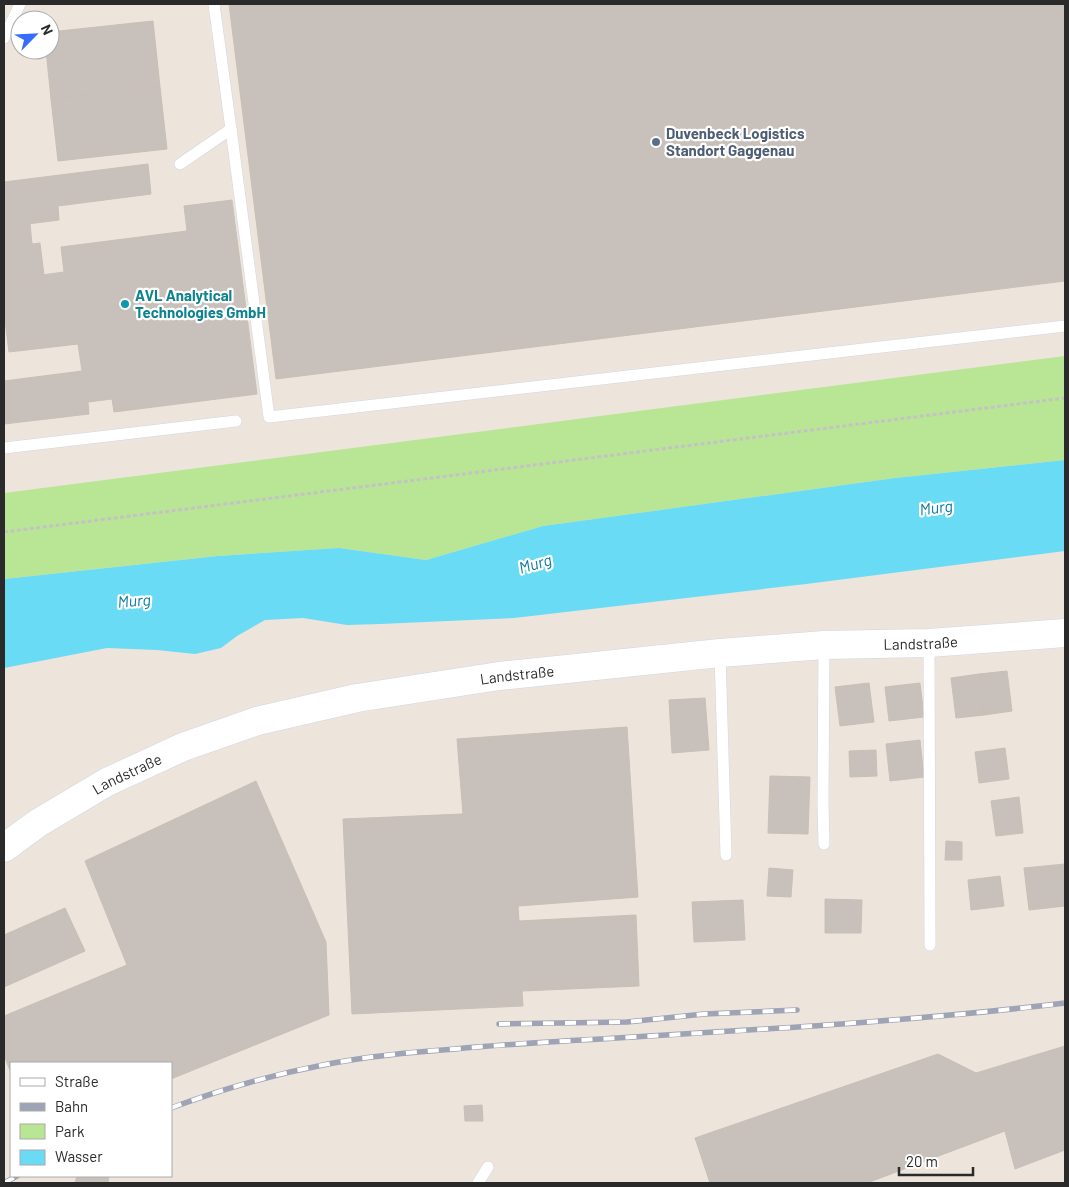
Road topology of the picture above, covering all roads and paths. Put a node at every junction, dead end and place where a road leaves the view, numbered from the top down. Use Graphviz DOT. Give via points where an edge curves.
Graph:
graph roads {
  1 [pos="20,4"];
  2 [pos="214,4"];
  3 [pos="4,38"];
  4 [pos="231,129"];
  5 [pos="180,164"];
  6 [pos="1065,326"];
  7 [pos="1065,398"];
  8 [pos="236,421"];
  9 [pos="4,448"];
  10 [pos="4,532"];
  11 [pos="1065,633"];
  12 [pos="929,643"];
  13 [pos="824,645"];
  14 [pos="720,653"];
  15 [pos="824,844"];
  16 [pos="4,848"];
  17 [pos="726,855"];
  18 [pos="930,945"];
  19 [pos="488,1167"];
  20 [pos="478,1183"];
  1 -- 3 [label="lane"];
  2 -- 4 [label="lane"];
  4 -- 5 [label="lane"];
  4 -- 6 [label="lane" via="269,417"];
  7 -- 10 [label="path"];
  8 -- 9 [label="lane"];
  11 -- 12 [label="street, Landstraße"];
  12 -- 13 [label="street, Landstraße"];
  12 -- 18 [label="lane"];
  13 -- 14 [label="street, Landstraße"];
  13 -- 15 [label="lane"];
  14 -- 16 [label="street, Landstraße" via="499,676 357,698 257,720 183,747 107,782 38,823"];
  14 -- 17 [label="lane"];
  19 -- 20 [label="lane"];
}
